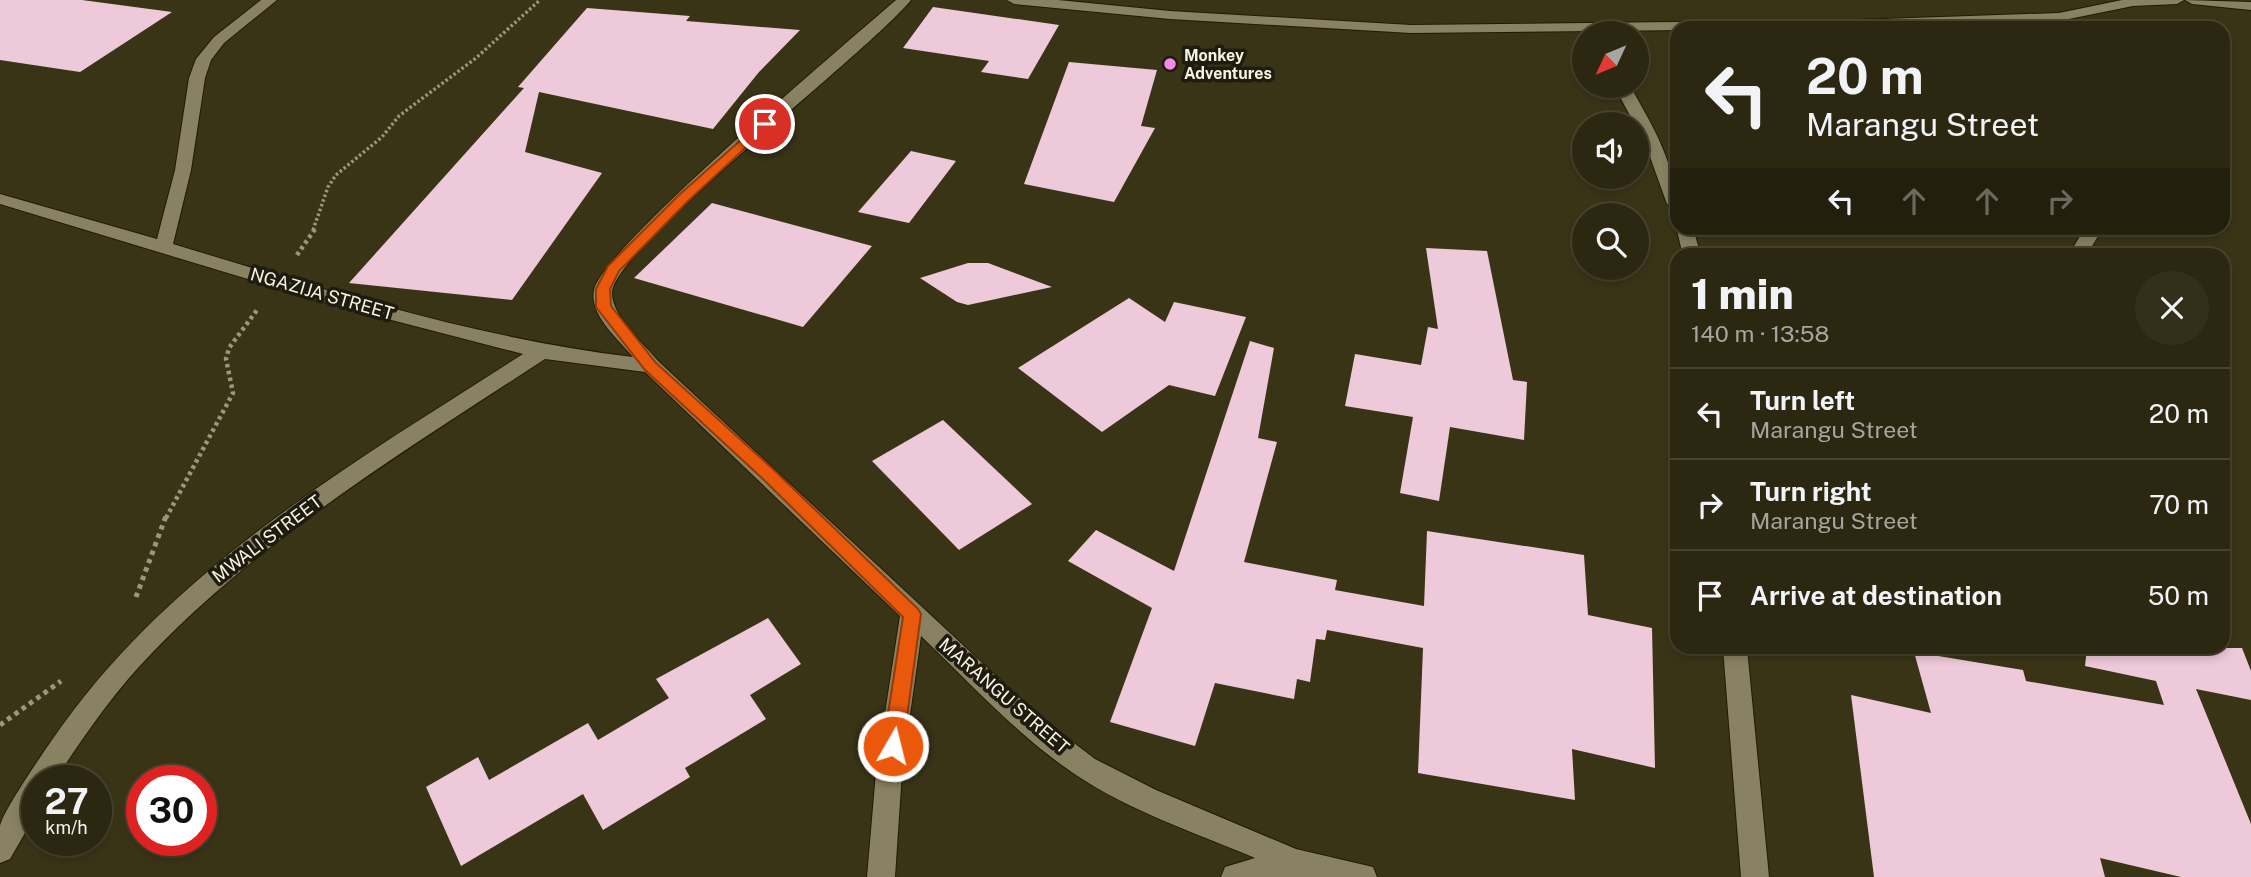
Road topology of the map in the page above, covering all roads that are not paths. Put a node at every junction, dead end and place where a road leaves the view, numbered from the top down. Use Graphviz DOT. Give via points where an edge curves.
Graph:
graph roads {
  1 [pos="270,0"];
  2 [pos="904,0"];
  3 [pos="1014,0"];
  4 [pos="2177,0"];
  5 [pos="2192,0"];
  6 [pos="2251,6"];
  7 [pos="2066,21"];
  8 [pos="1649,30"];
  9 [pos="1670,30"];
  10 [pos="1572,31"];
  11 [pos="1629,98"];
  12 [pos="1670,188"];
  13 [pos="0,199"];
  14 [pos="164,246"];
  15 [pos="542,351"];
  16 [pos="650,366"];
  17 [pos="912,614"];
  18 [pos="1736,654"];
  19 [pos="51,765"];
  20 [pos="21,814"];
  21 [pos="0,850"];
  22 [pos="1295,862"];
  23 [pos="881,877"];
  24 [pos="1235,877"];
  25 [pos="1363,877"];
  26 [pos="1755,877"];
  1 -- 14 [label="street" via="219,40 205,59 197,78 183,170"];
  2 -- 16 [label="street, MARANGU STREET" via="684,198 613,269 603,289 603,307"];
  3 -- 10 [label="street" via="1170,15 1411,29"];
  4 -- 7 [label="street" via="2133,2"];
  5 -- 6 [label="street"];
  8 -- 9 [label="street"];
  11 -- 12 [label="street"];
  13 -- 14 [label="street, NGAZIJA STREET"];
  14 -- 15 [label="street, NGAZIJA STREET" via="276,284"];
  15 -- 16 [label="street, NGAZIJA STREET"];
  15 -- 19 [label="street, MWALI STREET" via="300,510 209,583 120,670"];
  16 -- 17 [label="street, MARANGU STREET"];
  17 -- 22 [label="street, MARANGU STREET" via="1031,725 1086,766 1147,799"];
  17 -- 23 [label="street" via="889,772"];
  18 -- 26 [label="street"];
  20 -- 21 [label="street"];
  22 -- 24 [label="street"];
  22 -- 25 [label="street, MARANGU STREET"];
}
